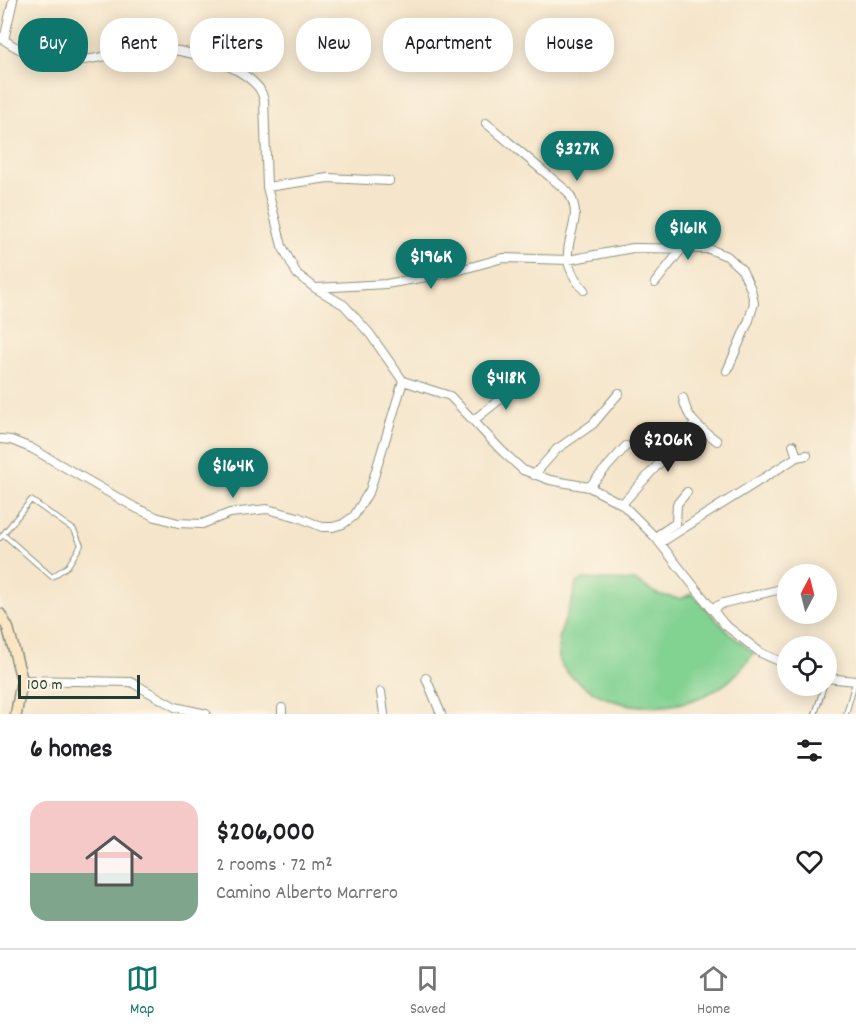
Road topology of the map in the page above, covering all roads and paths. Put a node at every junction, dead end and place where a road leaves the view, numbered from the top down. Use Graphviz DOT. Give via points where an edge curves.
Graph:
graph roads {
  1 [pos="13,0"];
  2 [pos="2,39"];
  3 [pos="486,123"];
  4 [pos="388,181"];
  5 [pos="267,188"];
  6 [pos="683,247"];
  7 [pos="568,260"];
  8 [pos="655,283"];
  9 [pos="315,288"];
  10 [pos="584,290"];
  11 [pos="727,371"];
  12 [pos="403,381"];
  13 [pos="522,382"];
  14 [pos="619,393"];
  15 [pos="683,398"];
  16 [pos="474,420"];
  17 [pos="695,424"];
  18 [pos="0,439"];
  19 [pos="717,441"];
  20 [pos="793,445"];
  21 [pos="626,446"];
  22 [pos="807,455"];
  23 [pos="797,457"];
  24 [pos="534,475"];
  25 [pos="589,487"];
  26 [pos="687,492"];
  27 [pos="622,504"];
  28 [pos="2,536"];
  29 [pos="658,540"];
  30 [pos="777,590"];
  31 [pos="711,609"];
  32 [pos="0,614"];
  33 [pos="777,660"];
  34 [pos="426,678"];
  35 [pos="837,679"];
  36 [pos="22,680"];
  37 [pos="856,681"];
  38 [pos="381,692"];
  39 [pos="821,696"];
  40 [pos="16,714"];
  41 [pos="206,714"];
  42 [pos="384,714"];
  43 [pos="441,714"];
  44 [pos="815,714"];
  45 [pos="846,714"];
  1 -- 2 [label="street"];
  2 -- 5 [label="street" via="26,52 55,60 164,49 238,71 260,88 264,100"];
  3 -- 7 [label="street" via="573,199 575,218"];
  4 -- 5 [label="street" via="328,178"];
  5 -- 9 [label="street" via="282,246 297,274"];
  6 -- 7 [label="street" via="633,248"];
  6 -- 8 [label="street"];
  6 -- 11 [label="street" via="709,249 727,256 742,270 750,289 753,311"];
  7 -- 9 [label="street" via="503,258 386,284"];
  7 -- 10 [label="street" via="573,276"];
  9 -- 12 [label="street" via="344,305 370,333"];
  12 -- 16 [label="street" via="450,396"];
  12 -- 18 [label="street" via="370,490 354,516 333,527 267,509 230,513 202,524 178,523 136,508 31,448"];
  13 -- 16 [label="street"];
  14 -- 24 [label="street" via="593,424 557,449"];
  15 -- 17 [label="street" via="686,412"];
  16 -- 24 [label="street" via="511,460"];
  17 -- 19 [label="street"];
  17 -- 27 [label="street"];
  20 -- 23 [label="street"];
  21 -- 25 [label="street"];
  22 -- 23 [label="street"];
  23 -- 29 [label="street"];
  24 -- 25 [label="street"];
  25 -- 27 [label="street"];
  26 -- 29 [label="street" via="677,504 676,523"];
  27 -- 29 [label="street"];
  28 -- 28 [label="lane" via="52,577 68,566 81,544 74,530 31,500"];
  29 -- 31 [label="street"];
  30 -- 31 [label="street"];
  31 -- 33 [label="street" via="750,646"];
  32 -- 36 [label="street" via="8,628"];
  34 -- 43 [label="street"];
  35 -- 37 [label="street"];
  36 -- 40 [label="street"];
  36 -- 41 [label="street" via="131,682 175,707"];
  37 -- 45 [label="lane"];
  38 -- 42 [label="street"];
  39 -- 44 [label="lane"];
}
